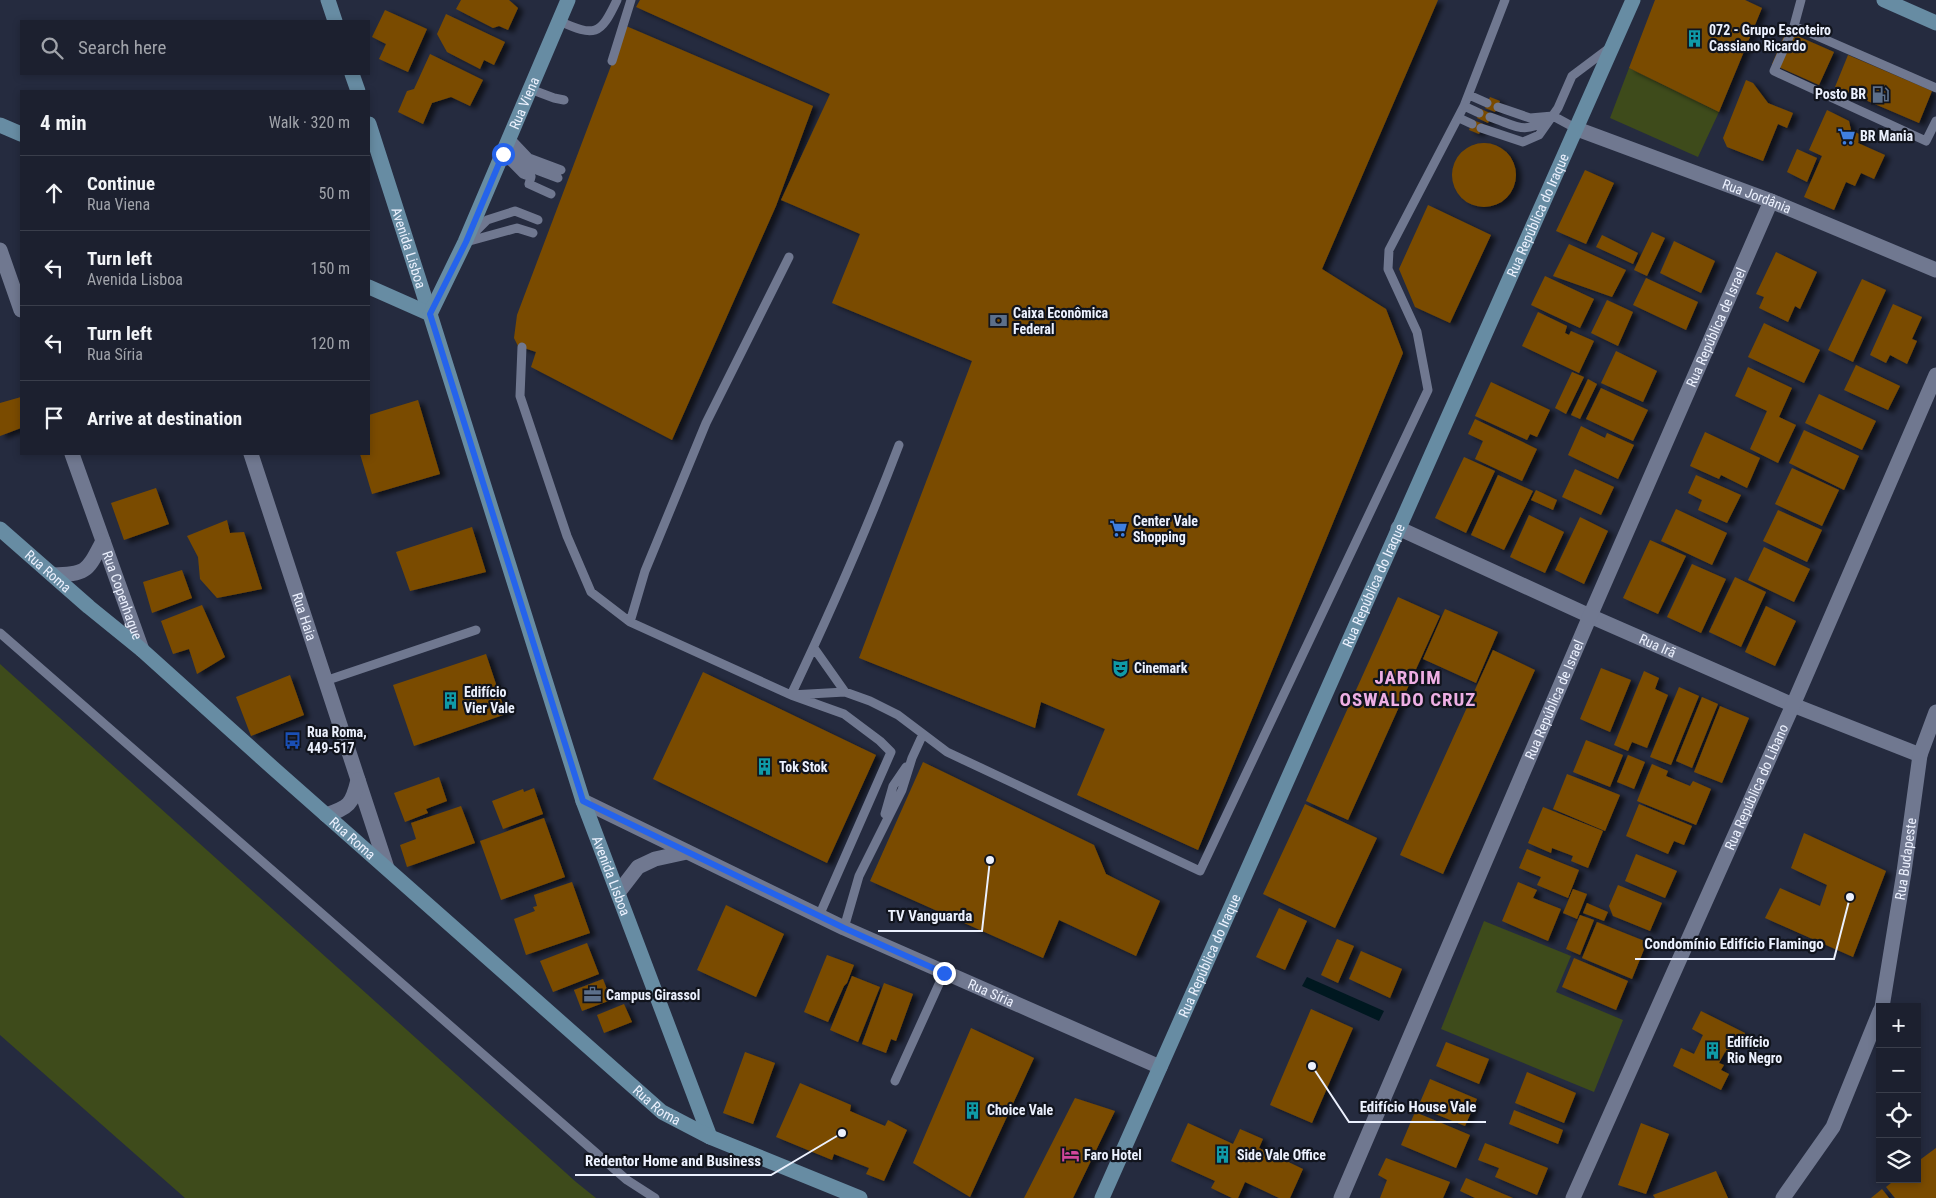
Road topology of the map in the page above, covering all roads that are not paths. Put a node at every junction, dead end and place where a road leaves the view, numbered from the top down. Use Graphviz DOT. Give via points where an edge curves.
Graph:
graph roads {
  1 [pos="323,0"];
  2 [pos="329,0"];
  3 [pos="568,0"];
  4 [pos="617,0"];
  5 [pos="632,0"];
  6 [pos="1505,0"];
  7 [pos="1633,0"];
  8 [pos="1801,0"];
  9 [pos="1884,0"];
  10 [pos="335,20"];
  11 [pos="559,21"];
  12 [pos="1936,23"];
  13 [pos="1794,26"];
  14 [pos="1613,46"];
  15 [pos="612,61"];
  16 [pos="352,75"];
  17 [pos="1936,88"];
  18 [pos="358,90"];
  19 [pos="1470,95"];
  20 [pos="1487,103"];
  21 [pos="1464,106"];
  22 [pos="1498,107"];
  23 [pos="1479,113"];
  24 [pos="1553,116"];
  25 [pos="1490,117"];
  26 [pos="1459,118"];
  27 [pos="1936,122"];
  28 [pos="1472,124"];
  29 [pos="0,125"];
  30 [pos="370,127"];
  31 [pos="1481,128"];
  32 [pos="1576,129"];
  33 [pos="20,134"];
  34 [pos="506,146"];
  35 [pos="560,174"];
  36 [pos="551,194"];
  37 [pos="1771,201"];
  38 [pos="538,220"];
  39 [pos="533,233"];
  40 [pos="466,242"];
  41 [pos="0,250"];
  42 [pos="788,257"];
  43 [pos="1936,270"];
  44 [pos="370,287"];
  45 [pos="20,307"];
  46 [pos="430,314"];
  47 [pos="522,347"];
  48 [pos="1936,375"];
  49 [pos="899,445"];
  50 [pos="72,455"];
  51 [pos="251,455"];
  52 [pos="1398,528"];
  53 [pos="0,529"];
  54 [pos="102,541"];
  55 [pos="52,575"];
  56 [pos="1590,616"];
  57 [pos="630,622"];
  58 [pos="476,630"];
  59 [pos="0,633"];
  60 [pos="814,648"];
  61 [pos="142,650"];
  62 [pos="325,681"];
  63 [pos="845,692"];
  64 [pos="791,695"];
  65 [pos="1794,705"];
  66 [pos="1936,712"];
  67 [pos="922,734"];
  68 [pos="1920,755"];
  69 [pos="358,780"];
  70 [pos="583,801"];
  71 [pos="326,815"];
  72 [pos="687,852"];
  73 [pos="387,868"];
  74 [pos="618,893"];
  75 [pos="819,916"];
  76 [pos="844,928"];
  77 [pos="944,973"];
  78 [pos="1883,1003"];
  79 [pos="1876,1021"];
  80 [pos="1160,1067"];
  81 [pos="895,1081"];
  82 [pos="710,1137"];
  83 [pos="655,1198"];
  84 [pos="860,1198"];
  85 [pos="1102,1198"];
  86 [pos="1341,1198"];
  87 [pos="1573,1198"];
  88 [pos="1783,1198"];
  1 -- 2 [label="street"];
  2 -- 10 [label="main road"];
  3 -- 11 [label="main road, Rua Viena"];
  4 -- 11 [label="lane" via="604,24 595,31 582,32"];
  5 -- 15 [label="lane"];
  6 -- 19 [label="lane"];
  7 -- 14 [label="main road, Rua República do Iraque"];
  8 -- 13 [label="lane"];
  9 -- 12 [label="main road"];
  11 -- 34 [label="main road, Rua Viena"];
  13 -- 17 [label="lane"];
  13 -- 27 [label="lane" via="1774,72 1926,141"];
  14 -- 24 [label="lane" via="1572,76"];
  14 -- 32 [label="main road, Rua República do Iraque"];
  16 -- 18 [label="main road"];
  19 -- 20 [label="lane"];
  19 -- 21 [label="lane"];
  21 -- 23 [label="lane"];
  21 -- 26 [label="lane"];
  22 -- 24 [label="lane" via="1530,118"];
  24 -- 25 [label="lane" via="1525,129"];
  24 -- 31 [label="lane" via="1539,135 1523,142"];
  24 -- 32 [label="lane"];
  26 -- 28 [label="lane"];
  26 -- 67 [label="lane" via="1389,250 1388,269 1416,332 1428,390 1200,871 947,752"];
  29 -- 33 [label="main road"];
  30 -- 46 [label="main road, Avenida Lisboa"];
  32 -- 37 [label="street, Rua Jordânia"];
  32 -- 52 [label="main road, Rua República do Iraque"];
  34 -- 35 [label="lane" via="526,166"];
  34 -- 36 [label="lane" via="523,174 531,177 529,184"];
  34 -- 40 [label="main road, Rua Viena"];
  37 -- 43 [label="street, Rua Jordânia"];
  37 -- 56 [label="street, Rua República de Israel"];
  38 -- 40 [label="lane" via="515,211 487,220"];
  39 -- 40 [label="lane" via="517,228"];
  40 -- 46 [label="main road, Rua Viena"];
  41 -- 45 [label="street"];
  42 -- 57 [label="lane" via="706,423 645,571"];
  44 -- 46 [label="main road"];
  46 -- 70 [label="main road, Avenida Lisboa"];
  47 -- 57 [label="lane" via="520,396 567,536 591,592"];
  48 -- 65 [label="street, Rua República do Libano"];
  49 -- 60 [label="lane"];
  50 -- 54 [label="street, Rua Copenhague"];
  51 -- 62 [label="street, Rua Haia"];
  52 -- 56 [label="street, Rua Irã"];
  52 -- 80 [label="main road, Rua República do Iraque"];
  53 -- 55 [label="main road, Rua Roma"];
  54 -- 55 [label="street, Rua Copenhague" via="90,567 79,573"];
  54 -- 61 [label="street, Rua Copenhague"];
  55 -- 61 [label="main road, Rua Roma"];
  56 -- 65 [label="street, Rua Irã"];
  56 -- 86 [label="street, Rua República de Israel"];
  57 -- 64 [label="lane"];
  58 -- 62 [label="lane"];
  59 -- 83 [label="lane" via="627,1180"];
  60 -- 63 [label="lane"];
  60 -- 64 [label="lane"];
  61 -- 71 [label="main road, Rua Roma"];
  62 -- 69 [label="street, Rua Haia"];
  63 -- 64 [label="lane"];
  63 -- 67 [label="lane" via="898,715"];
  64 -- 75 [label="lane" via="844,714 891,752"];
  65 -- 68 [label="street, Rua Irã"];
  65 -- 87 [label="street, Rua República do Libano"];
  66 -- 68 [label="street, Rua Budapeste"];
  67 -- 76 [label="lane" via="902,790 860,876"];
  68 -- 78 [label="street, Rua Budapeste"];
  69 -- 71 [label="street" via="354,797 344,808"];
  69 -- 73 [label="street, Rua Haia"];
  70 -- 72 [label="street, Rua Síria"];
  70 -- 74 [label="main road, Avenida Lisboa"];
  71 -- 73 [label="main road, Rua Roma"];
  72 -- 74 [label="street" via="655,859 638,868"];
  72 -- 75 [label="street, Rua Síria"];
  73 -- 82 [label="main road, Rua Roma" via="662,1112"];
  74 -- 82 [label="main road, Avenida Lisboa"];
  75 -- 76 [label="street, Rua Síria"];
  76 -- 77 [label="street, Rua Síria"];
  77 -- 80 [label="street, Rua Síria"];
  77 -- 81 [label="lane"];
  79 -- 88 [label="street" via="1833,1127"];
  80 -- 85 [label="main road, Rua República do Iraque"];
  82 -- 84 [label="main road, Rua Roma"];
}
